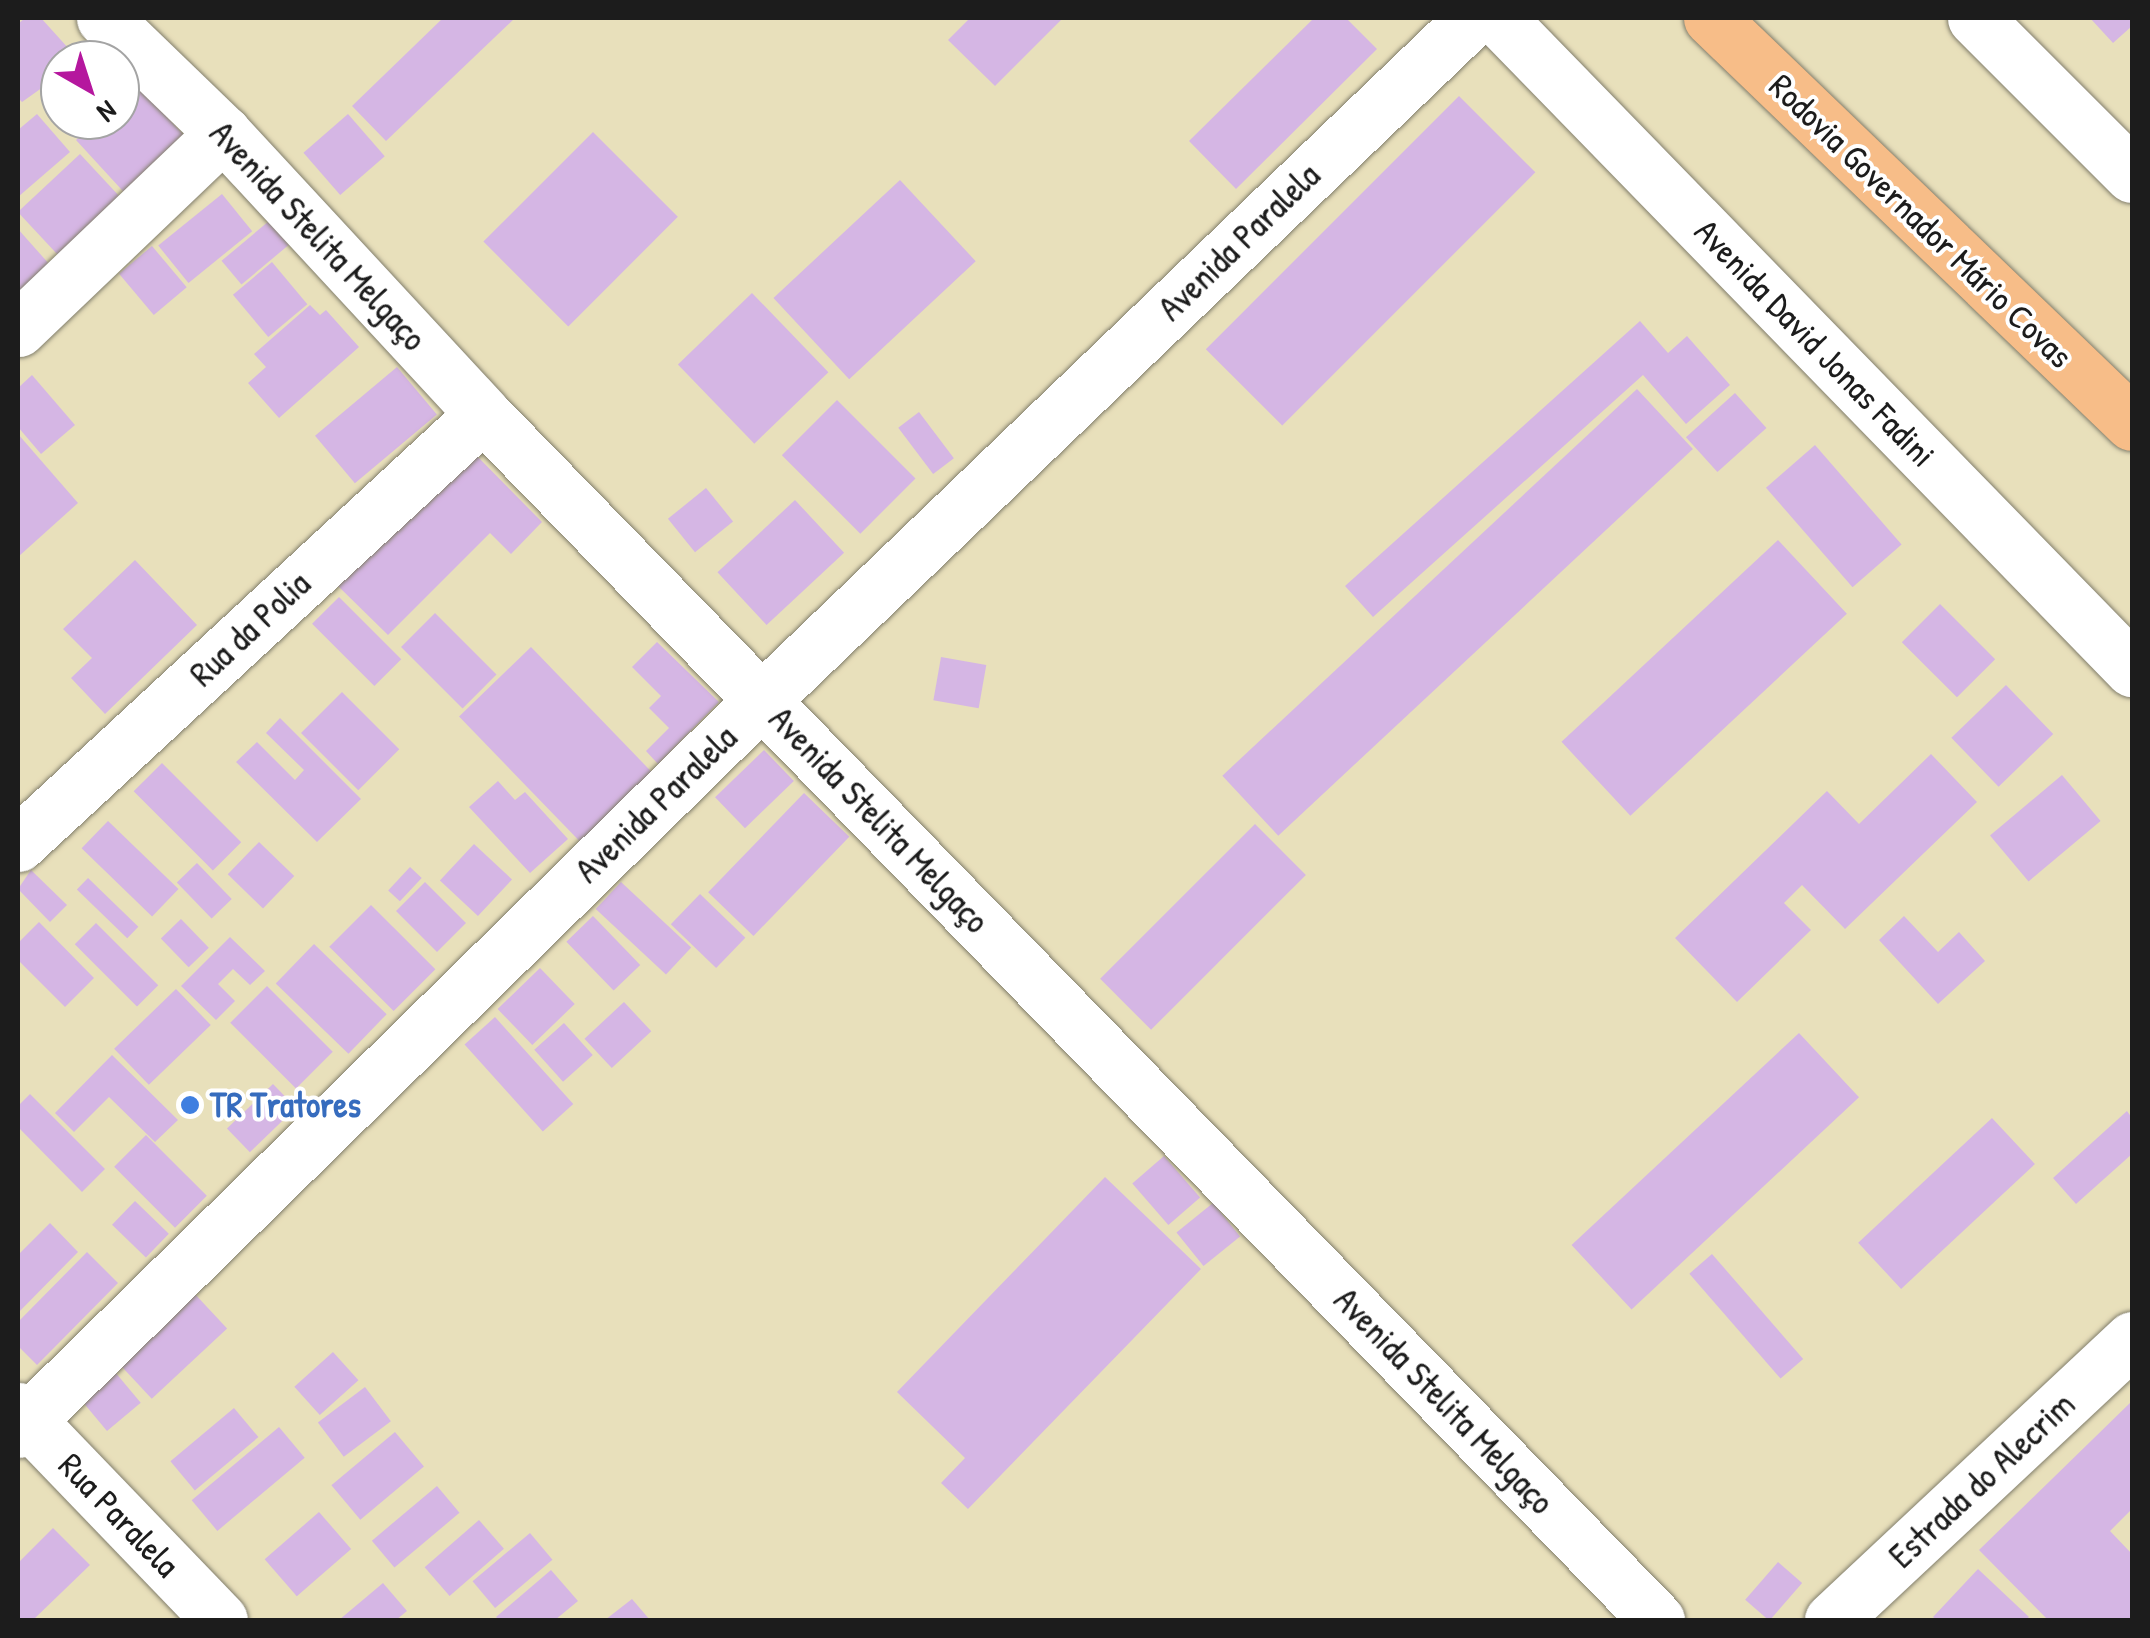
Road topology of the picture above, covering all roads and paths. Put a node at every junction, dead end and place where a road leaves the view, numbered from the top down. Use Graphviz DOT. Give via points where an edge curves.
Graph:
graph roads {
  1 [pos="104,18"];
  2 [pos="1473,18"];
  3 [pos="1498,18"];
  4 [pos="1975,18"];
  5 [pos="1734,25"];
  6 [pos="223,132"];
  7 [pos="2132,175"];
  8 [pos="18,329"];
  9 [pos="483,414"];
  10 [pos="2132,423"];
  11 [pos="2132,669"];
  12 [pos="762,700"];
  13 [pos="18,844"];
  14 [pos="2132,1339"];
  15 [pos="21,1420"];
  16 [pos="220,1620"];
  17 [pos="1656,1620"];
  18 [pos="1832,1620"];
  1 -- 6 [label="street, Avenida Stelita Melgaço"];
  2 -- 12 [label="street, Avenida Paralela"];
  3 -- 11 [label="street, Avenida David Jonas Fadini"];
  4 -- 7 [label="street"];
  5 -- 10 [label="highway, Rodovia Governador Mário Covas"];
  6 -- 8 [label="street"];
  6 -- 9 [label="street, Avenida Stelita Melgaço"];
  9 -- 12 [label="street, Avenida Stelita Melgaço"];
  9 -- 13 [label="street, Rua da Polia"];
  12 -- 15 [label="street, Avenida Paralela"];
  12 -- 17 [label="street, Avenida Stelita Melgaço"];
  14 -- 18 [label="street, Estrada do Alecrim"];
  15 -- 16 [label="street, Rua Paralela"];
}
